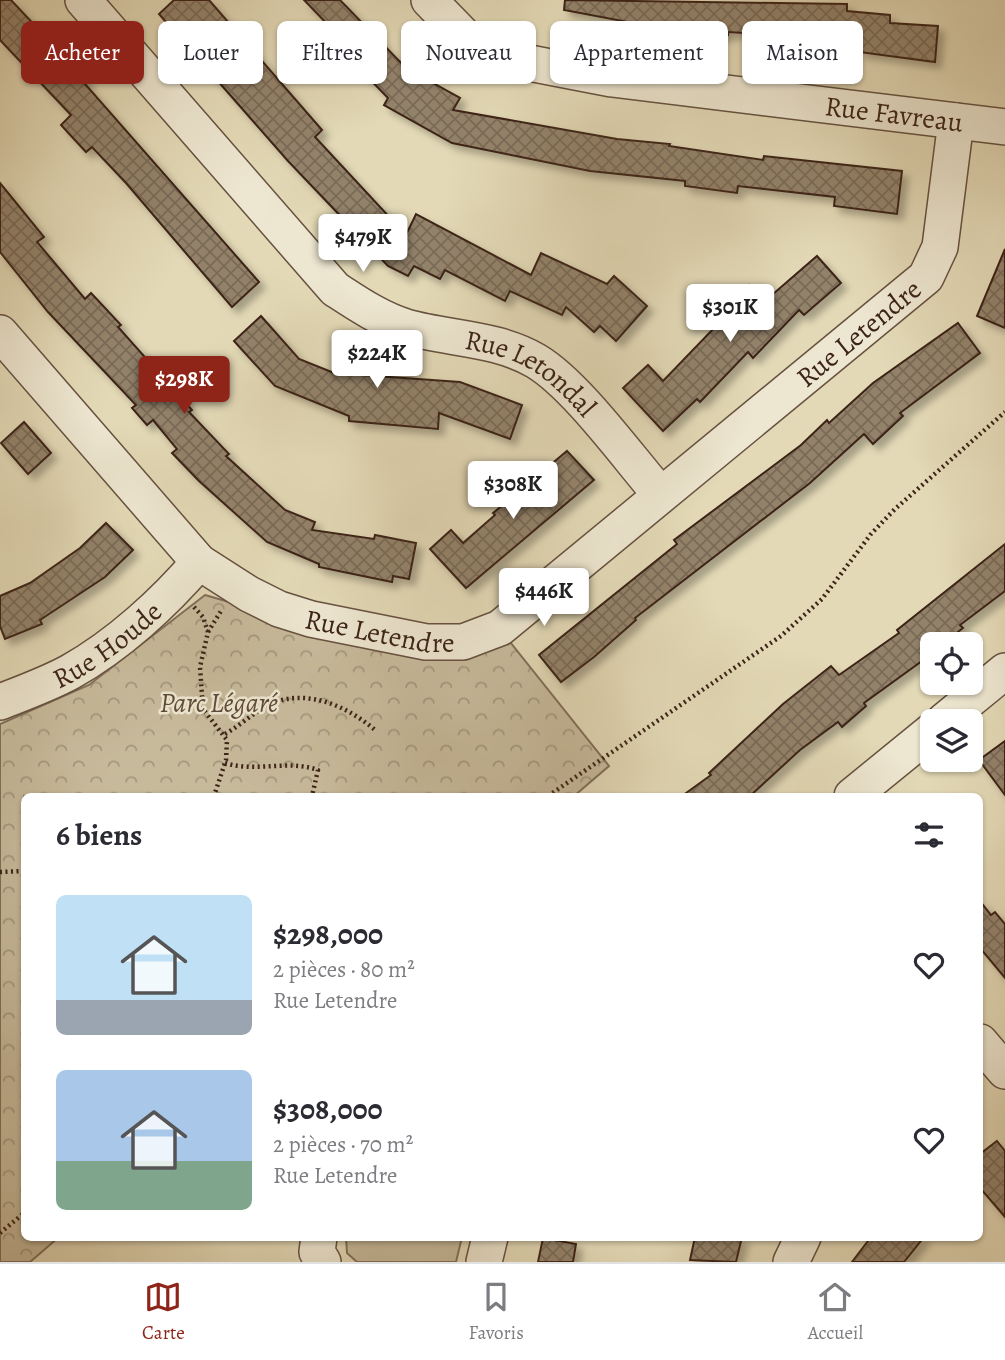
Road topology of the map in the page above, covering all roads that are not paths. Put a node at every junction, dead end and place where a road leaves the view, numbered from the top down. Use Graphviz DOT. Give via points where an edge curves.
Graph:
graph roads {
  1 [pos="83,0"];
  2 [pos="429,0"];
  3 [pos="956,121"];
  4 [pos="1005,127"];
  5 [pos="7,354"];
  6 [pos="660,494"];
  7 [pos="188,575"];
  8 [pos="1005,671"];
  9 [pos="0,702"];
  10 [pos="959,709"];
  11 [pos="920,741"];
  12 [pos="856,793"];
  13 [pos="318,1241"];
  14 [pos="489,1241"];
  15 [pos="801,1241"];
  16 [pos="323,1262"];
  17 [pos="484,1262"];
  18 [pos="791,1262"];
  1 -- 6 [label="street, Rue Letondal" via="335,289 404,326 489,343 535,361 567,386"];
  2 -- 3 [label="street, Rue Favreau" via="467,39 524,62 612,79"];
  3 -- 4 [label="street, Rue Favreau"];
  3 -- 6 [label="street, Rue Letendre" via="940,247 926,277"];
  5 -- 7 [label="street, Rue Letendre"];
  6 -- 7 [label="street, Rue Letendre" via="500,628 463,642 426,642 311,619"];
  7 -- 9 [label="street, Rue Houde" via="139,622 74,670"];
  8 -- 10 [label="street"];
  11 -- 12 [label="street"];
  13 -- 16 [label="street" via="317,1252"];
  14 -- 17 [label="street"];
  15 -- 18 [label="street"];
}
